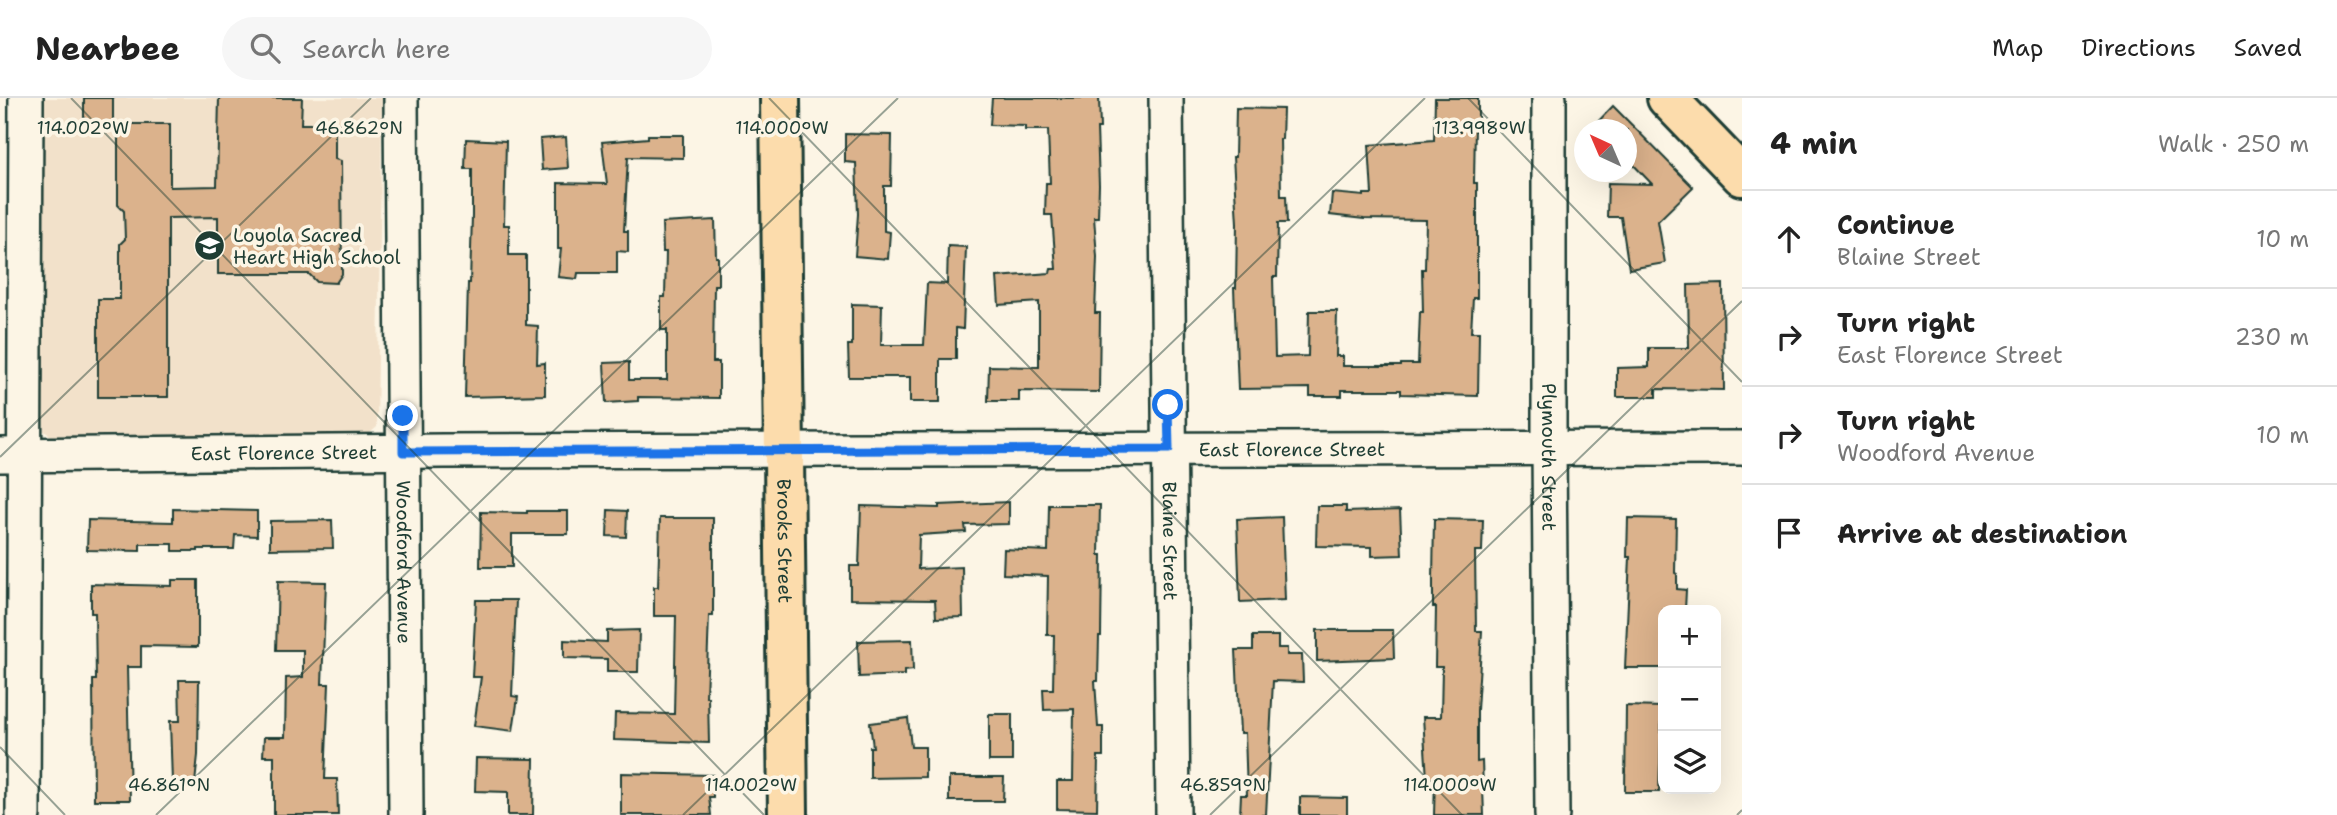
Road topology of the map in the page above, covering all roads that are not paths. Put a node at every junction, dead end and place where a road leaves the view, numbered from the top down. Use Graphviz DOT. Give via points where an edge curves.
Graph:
graph roads {
  1 [pos="26,98"];
  2 [pos="401,98"];
  3 [pos="780,98"];
  4 [pos="1166,98"];
  5 [pos="1549,98"];
  6 [pos="1667,98"];
  7 [pos="1742,176"];
  8 [pos="1549,448"];
  9 [pos="1742,448"];
  10 [pos="1169,449"];
  11 [pos="403,452"];
  12 [pos="782,452"];
  13 [pos="12,455"];
  14 [pos="23,815"];
  15 [pos="406,815"];
  16 [pos="788,815"];
  17 [pos="1172,815"];
  18 [pos="1552,815"];
  1 -- 13 [label="street"];
  2 -- 11 [label="street, Woodford Avenue"];
  3 -- 12 [label="main road, Brooks Street"];
  4 -- 10 [label="street, Blaine Street"];
  5 -- 8 [label="street, Plymouth Street"];
  6 -- 7 [label="main road"];
  8 -- 9 [label="street, East Florence Street"];
  8 -- 10 [label="street, East Florence Street"];
  8 -- 18 [label="street, Plymouth Street"];
  10 -- 12 [label="street, East Florence Street"];
  10 -- 17 [label="street, Blaine Street"];
  11 -- 12 [label="street, East Florence Street"];
  11 -- 13 [label="street, East Florence Street"];
  11 -- 15 [label="street, Woodford Avenue"];
  12 -- 16 [label="main road, Brooks Street"];
  13 -- 14 [label="street"];
}
